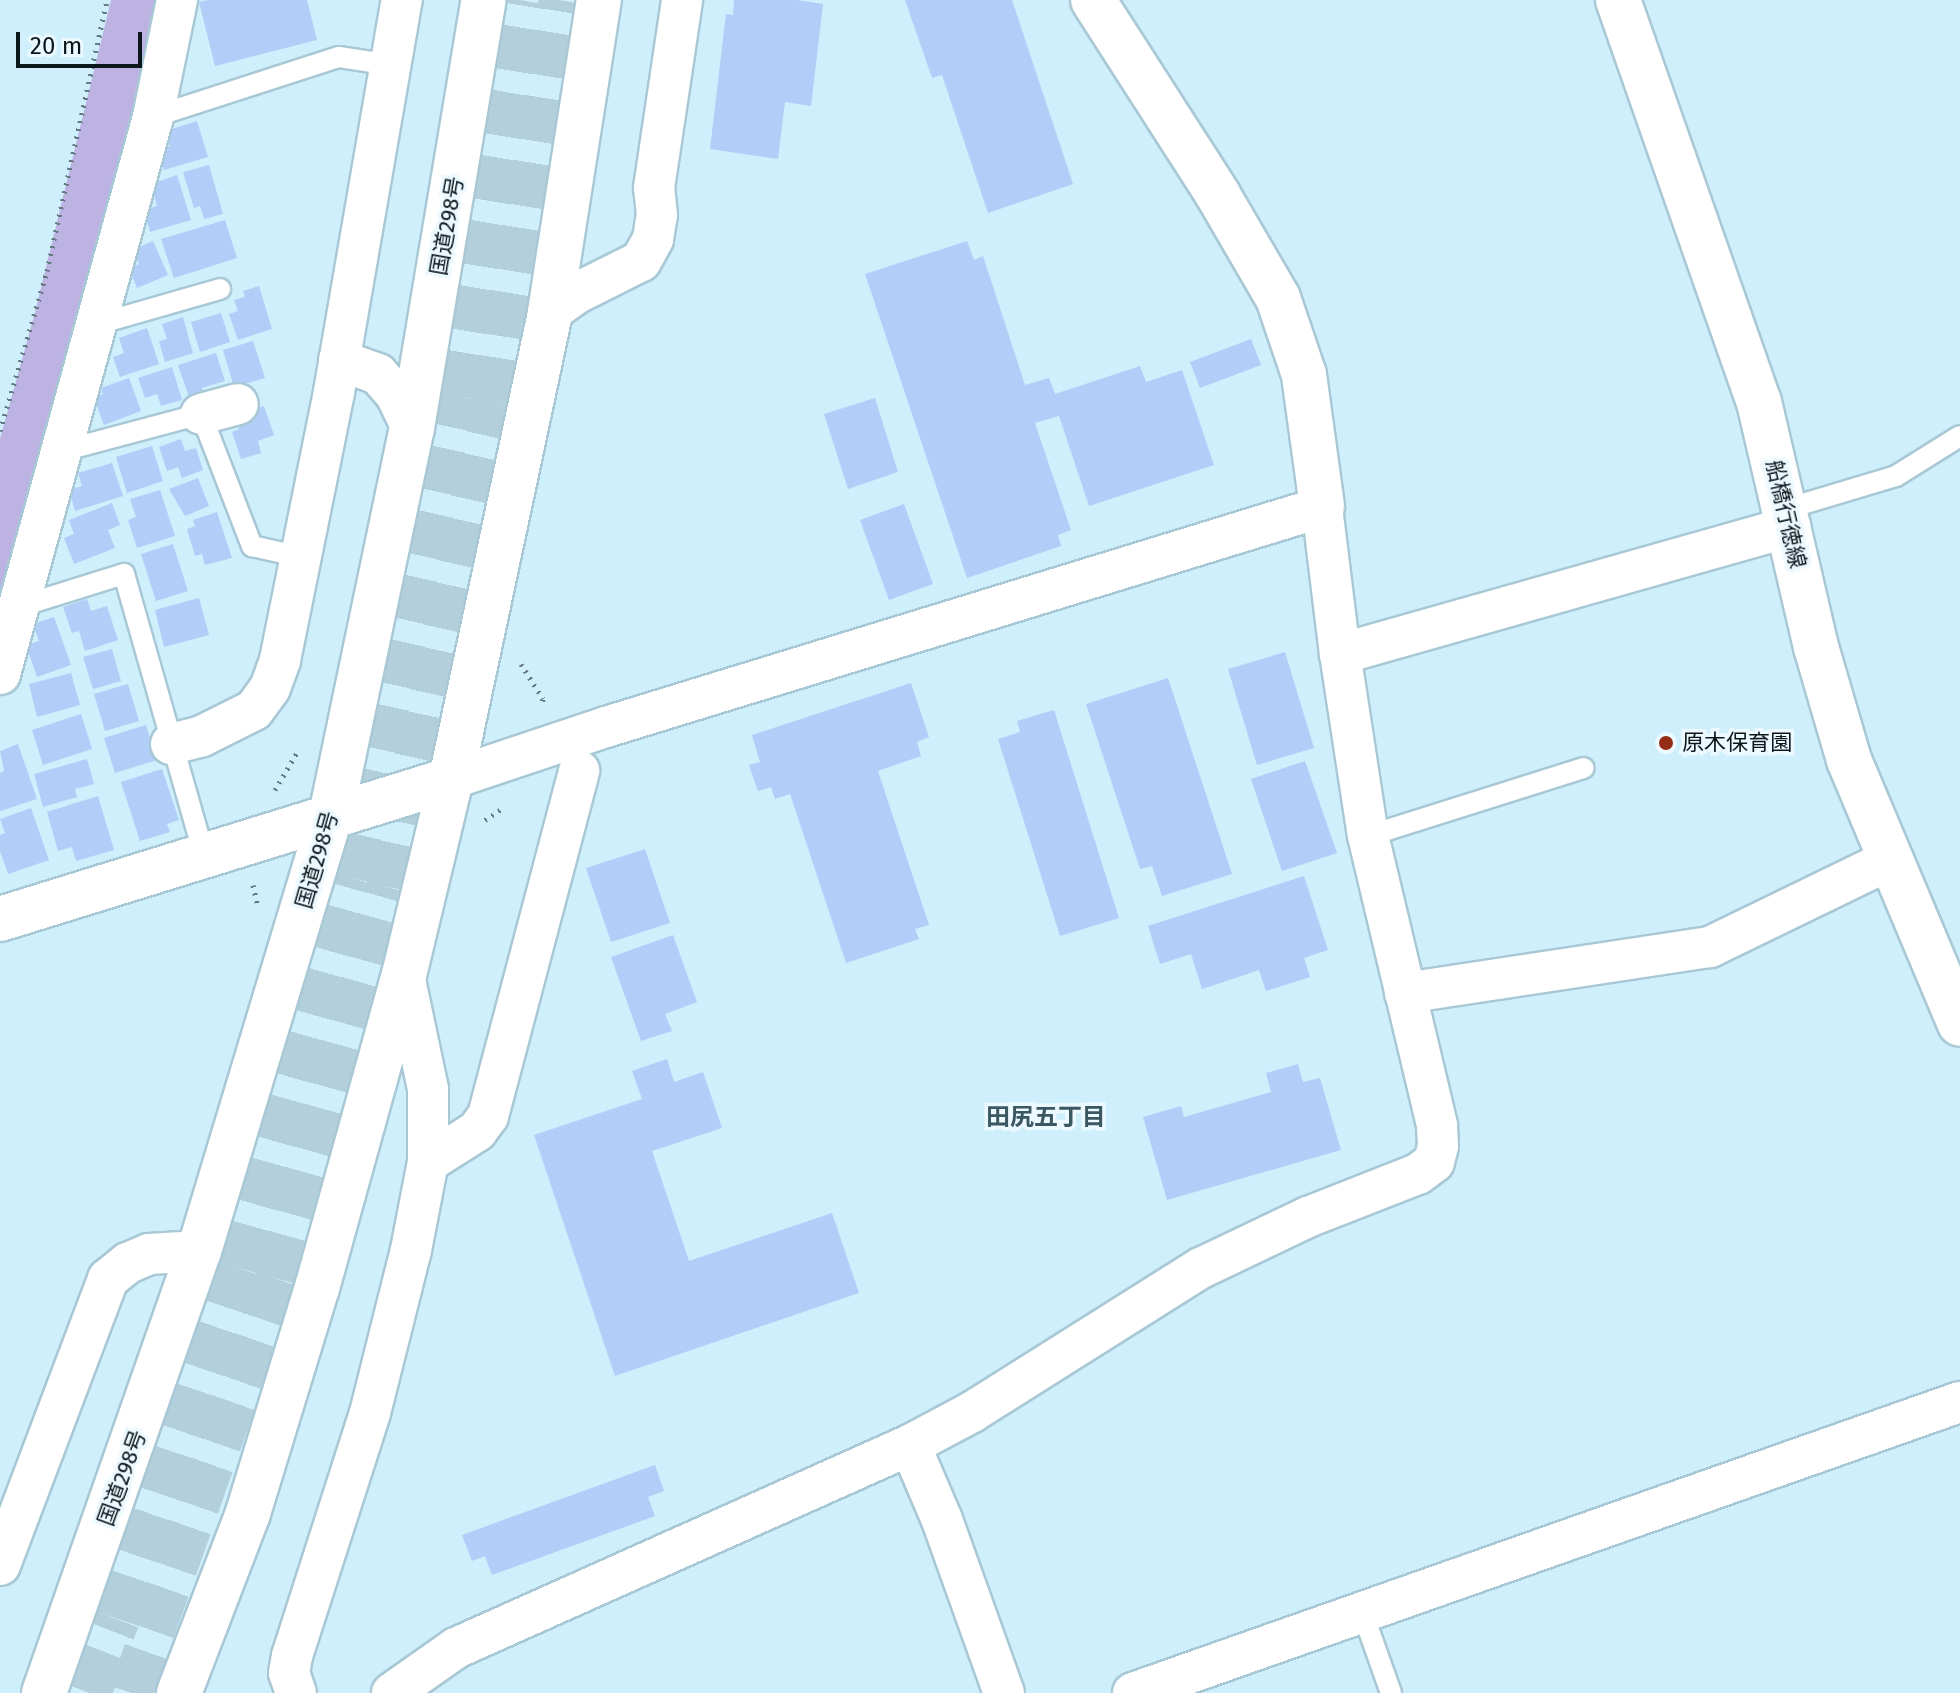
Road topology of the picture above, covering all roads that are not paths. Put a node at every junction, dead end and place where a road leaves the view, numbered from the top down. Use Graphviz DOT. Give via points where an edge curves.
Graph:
graph roads {
  1 [pos="177,0"];
  2 [pos="402,0"];
  3 [pos="484,0"];
  4 [pos="599,0"];
  5 [pos="682,0"];
  6 [pos="1093,0"];
  7 [pos="1618,0"];
  8 [pos="392,65"];
  9 [pos="153,117"];
  10 [pos="220,289"];
  11 [pos="550,312"];
  12 [pos="98,324"];
  13 [pos="339,360"];
  14 [pos="412,428"];
  15 [pos="1960,436"];
  16 [pos="62,451"];
  17 [pos="1322,507"];
  18 [pos="1788,518"];
  19 [pos="301,557"];
  20 [pos="18,607"];
  21 [pos="1340,654"];
  22 [pos="0,674"];
  23 [pos="171,744"];
  24 [pos="1584,768"];
  25 [pos="579,771"];
  26 [pos="451,779"];
  27 [pos="331,815"];
  28 [pos="1368,836"];
  29 [pos="204,854"];
  30 [pos="1891,859"];
  31 [pos="0,919"];
  32 [pos="404,975"];
  33 [pos="1405,993"];
  34 [pos="1960,1024"];
  35 [pos="428,1162"];
  36 [pos="199,1251"];
  37 [pos="1960,1402"];
  38 [pos="910,1445"];
  39 [pos="0,1565"];
  40 [pos="1362,1611"];
  41 [pos="1211,1680"];
  42 [pos="44,1693"];
  43 [pos="179,1693"];
  44 [pos="296,1693"];
  45 [pos="392,1693"];
  46 [pos="1004,1693"];
  47 [pos="1133,1693"];
  48 [pos="1391,1693"];
  1 -- 9 [label="street"];
  2 -- 8 [label="street"];
  3 -- 14 [label="main road, 国道298号"];
  4 -- 11 [label="main road"];
  5 -- 11 [label="street" via="654,188 653,239 641,261"];
  6 -- 17 [label="main road" via="1278,298 1304,375"];
  7 -- 18 [label="main road, 船橋行徳線" via="1759,402"];
  8 -- 9 [label="lane" via="339,57"];
  8 -- 13 [label="street"];
  9 -- 12 [label="street"];
  10 -- 12 [label="lane"];
  11 -- 26 [label="main road"];
  12 -- 16 [label="street"];
  13 -- 14 [label="street" via="378,374 396,395"];
  13 -- 19 [label="street"];
  14 -- 27 [label="main road, 国道298号"];
  15 -- 18 [label="lane" via="1896,476"];
  16 -- 19 [label="lane" via="219,409 252,546"];
  16 -- 20 [label="street"];
  17 -- 21 [label="street"];
  17 -- 26 [label="street"];
  18 -- 21 [label="street"];
  18 -- 30 [label="main road, 船橋行徳線" via="1816,647 1849,760"];
  19 -- 23 [label="street" via="270,688 254,710 233,723"];
  20 -- 22 [label="street"];
  20 -- 23 [label="lane" via="124,574"];
  21 -- 28 [label="street"];
  23 -- 29 [label="lane"];
  24 -- 28 [label="lane"];
  25 -- 35 [label="street" via="488,1116 477,1131"];
  26 -- 27 [label="main road"];
  26 -- 32 [label="main road"];
  27 -- 29 [label="main road"];
  27 -- 36 [label="main road, 国道298号"];
  28 -- 33 [label="street"];
  29 -- 31 [label="main road"];
  30 -- 33 [label="street" via="1710,947"];
  30 -- 34 [label="main road, 船橋行徳線"];
  32 -- 35 [label="street" via="428,1089"];
  32 -- 43 [label="main road" via="248,1513"];
  33 -- 38 [label="street" via="1437,1125 1434,1162 1381,1191 1296,1222 1201,1268 972,1412"];
  35 -- 44 [label="street" via="370,1413 292,1656 289,1673"];
  36 -- 39 [label="street" via="149,1254 108,1279"];
  36 -- 42 [label="main road, 国道298号"];
  37 -- 40 [label="street"];
  38 -- 45 [label="street" via="456,1648"];
  38 -- 46 [label="street"];
  40 -- 41 [label="street"];
  40 -- 48 [label="lane"];
  41 -- 47 [label="street"];
}
